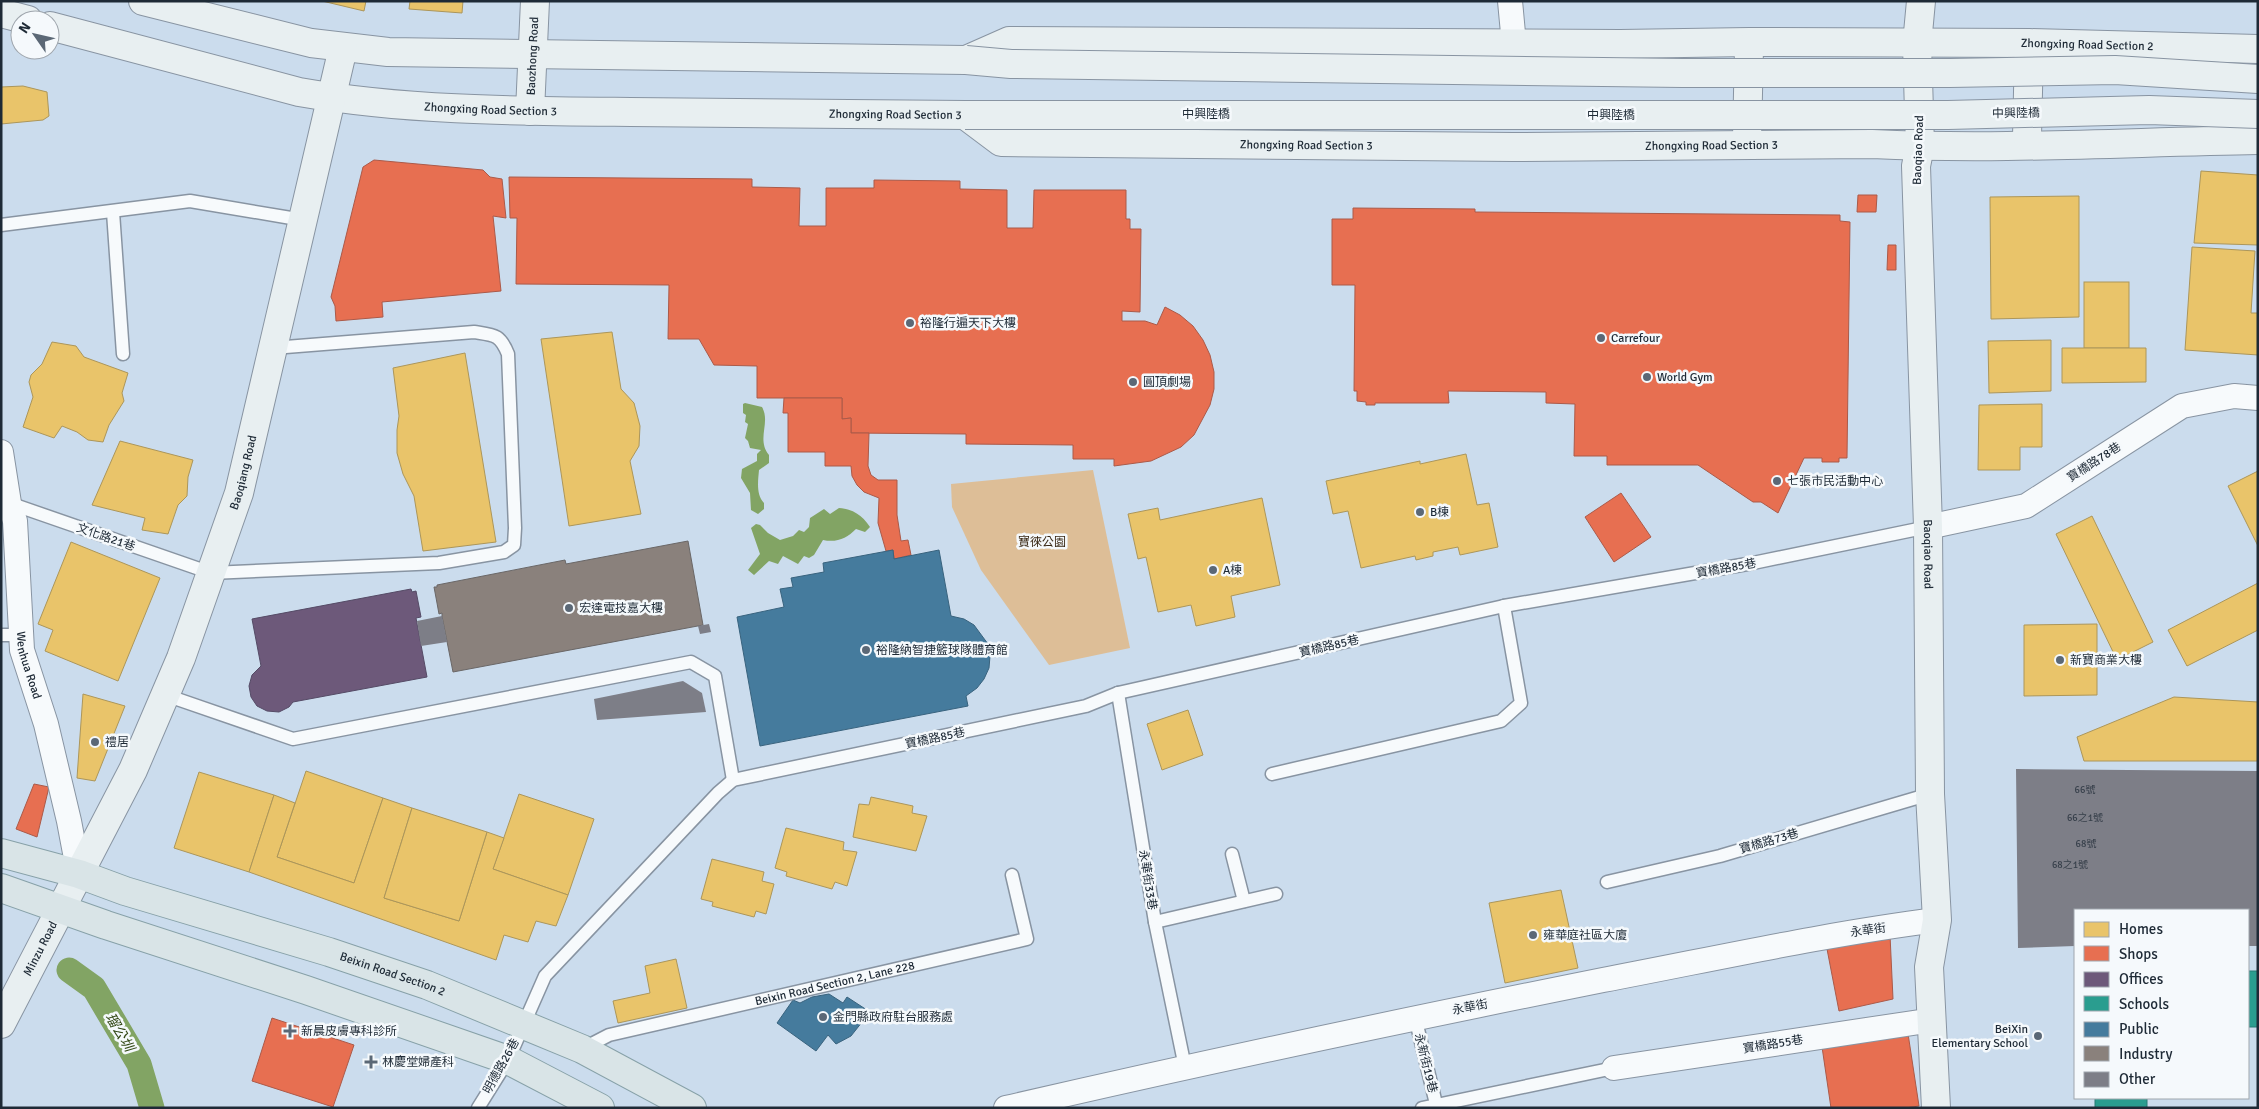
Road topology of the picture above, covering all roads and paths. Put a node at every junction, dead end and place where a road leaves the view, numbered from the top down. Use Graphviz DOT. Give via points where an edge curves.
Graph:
graph roads {
  1 [pos="143,1"];
  2 [pos="535,1"];
  3 [pos="1510,1"];
  4 [pos="1920,1"];
  5 [pos="60,29"];
  6 [pos="1749,42"];
  7 [pos="2029,43"];
  8 [pos="1514,44"];
  9 [pos="1917,44"];
  10 [pos="343,48"];
  11 [pos="2258,49"];
  12 [pos="533,55"];
  13 [pos="966,60"];
  14 [pos="2258,79"];
  15 [pos="332,98"];
  16 [pos="530,112"];
  17 [pos="2258,114"];
  18 [pos="965,115"];
  19 [pos="2258,140"];
  20 [pos="1746,145"];
  21 [pos="1920,146"];
  22 [pos="2027,146"];
  23 [pos="113,212"];
  24 [pos="303,220"];
  25 [pos="1,225"];
  26 [pos="273,348"];
  27 [pos="123,354"];
  28 [pos="2258,398"];
  29 [pos="1,452"];
  30 [pos="5,504"];
  31 [pos="1928,527"];
  32 [pos="211,573"];
  33 [pos="1504,606"];
  34 [pos="11,635"];
  35 [pos="1118,693"];
  36 [pos="176,699"];
  37 [pos="1272,774"];
  38 [pos="733,780"];
  39 [pos="1930,794"];
  40 [pos="1,853"];
  41 [pos="1232,854"];
  42 [pos="78,874"];
  43 [pos="1012,875"];
  44 [pos="1607,882"];
  45 [pos="1,888"];
  46 [pos="1276,894"];
  47 [pos="1244,901"];
  48 [pos="62,909"];
  49 [pos="1937,920"];
  50 [pos="1155,922"];
  51 [pos="1415,1018"];
  52 [pos="2,1020"];
  53 [pos="1933,1020"];
  54 [pos="523,1024"];
  55 [pos="582,1049"];
  56 [pos="508,1060"];
  57 [pos="1185,1066"];
  58 [pos="1614,1068"];
  59 [pos="1437,1106"];
  60 [pos="478,1108"];
  61 [pos="600,1108"];
  62 [pos="692,1108"];
  63 [pos="1006,1108"];
  64 [pos="1422,1108"];
  65 [pos="1936,1108"];
  1 -- 10 [label="street" via="252,30"];
  2 -- 12 [label="street, Baozhong Road"];
  3 -- 8 [label="street"];
  4 -- 9 [label="street, Baoqiao Road"];
  5 -- 15 [label="street, Zhongxing Road Section 3" via="298,92"];
  6 -- 8 [label="street"];
  6 -- 9 [label="street"];
  6 -- 20 [label="street"];
  7 -- 9 [label="street, Zhongxing Road Section 2"];
  7 -- 11 [label="street, Zhongxing Road Section 2"];
  7 -- 22 [label="street"];
  8 -- 13 [label="street" via="1009,41"];
  9 -- 21 [label="street, Baoqiao Road"];
  10 -- 12 [label="street"];
  10 -- 15 [label="street, Baoqiang Road"];
  12 -- 13 [label="street"];
  12 -- 16 [label="street, Baozhong Road"];
  13 -- 14 [label="street, bridge" via="1011,64 1682,73 2115,70"];
  15 -- 16 [label="street, Zhongxing Road Section 3"];
  15 -- 24 [label="street, Baoqiang Road"];
  16 -- 18 [label="street, Zhongxing Road Section 3"];
  17 -- 18 [label="street, 中興陸橋, bridge" via="2149,110 1948,115"];
  18 -- 20 [label="street, Zhongxing Road Section 3" via="1001,142 1512,147"];
  19 -- 22 [label="street"];
  20 -- 21 [label="street, Zhongxing Road Section 3"];
  21 -- 22 [label="street"];
  21 -- 31 [label="street, Baoqiao Road" via="1916,166"];
  23 -- 24 [label="lane" via="190,201"];
  23 -- 25 [label="lane"];
  23 -- 27 [label="lane"];
  24 -- 26 [label="street, Baoqiang Road"];
  26 -- 32 [label="street, Baoqiang Road" via="239,493"];
  26 -- 32 [label="lane" via="474,332 495,335 503,341 508,354 514,545 504,552 439,563"];
  28 -- 31 [label="street, 寶橋路78巷" via="2234,396 2182,406 2026,506"];
  29 -- 30 [label="street, Wenhua Road"];
  30 -- 32 [label="lane, 文化路21巷"];
  30 -- 34 [label="street, Wenhua Road" via="14,521"];
  31 -- 33 [label="lane, 寶橋路85巷" via="1752,563"];
  31 -- 39 [label="street, Baoqiao Road"];
  32 -- 42 [label="street, Baoqiang Road" via="181,658 132,770"];
  33 -- 35 [label="lane, 寶橋路85巷"];
  33 -- 37 [label="lane" via="1521,703 1501,721"];
  34 -- 42 [label="street, Wenhua Road" via="22,650 46,724"];
  35 -- 38 [label="lane, 寶橋路85巷" via="1086,706"];
  35 -- 50 [label="lane, 永華街33巷"];
  36 -- 38 [label="lane" via="293,739 691,662 715,676"];
  38 -- 54 [label="lane, 明德路26巷" via="545,976"];
  39 -- 44 [label="lane, 寶橋路73巷" via="1720,856"];
  39 -- 49 [label="street, Baoqiao Road"];
  40 -- 42 [label="main road, Beixin Road Section 2"];
  41 -- 47 [label="lane"];
  42 -- 48 [label="street, Minzu Road"];
  42 -- 54 [label="main road, Beixin Road Section 2" via="418,982"];
  43 -- 55 [label="lane, Beixin Road Section 2, Lane 228" via="1027,939 609,1035"];
  45 -- 48 [label="main road"];
  46 -- 47 [label="lane"];
  47 -- 50 [label="lane"];
  48 -- 52 [label="street, Minzu Road"];
  48 -- 56 [label="main road"];
  49 -- 51 [label="street, 永華街" via="1860,930"];
  49 -- 53 [label="street, Baoqiao Road" via="1929,967"];
  50 -- 57 [label="lane, 永華街33巷"];
  51 -- 57 [label="street, 永華街"];
  51 -- 59 [label="lane, 永新街19巷"];
  53 -- 58 [label="street, 寶橋路55巷"];
  53 -- 65 [label="street, Baoqiao Road"];
  54 -- 55 [label="main road, Beixin Road Section 2"];
  54 -- 56 [label="lane, 明德路26巷"];
  55 -- 62 [label="main road, Beixin Road Section 2"];
  56 -- 60 [label="lane, 明德路26巷"];
  56 -- 61 [label="main road"];
  57 -- 63 [label="street, 永華街"];
  58 -- 59 [label="lane"];
  59 -- 64 [label="lane"];
}
